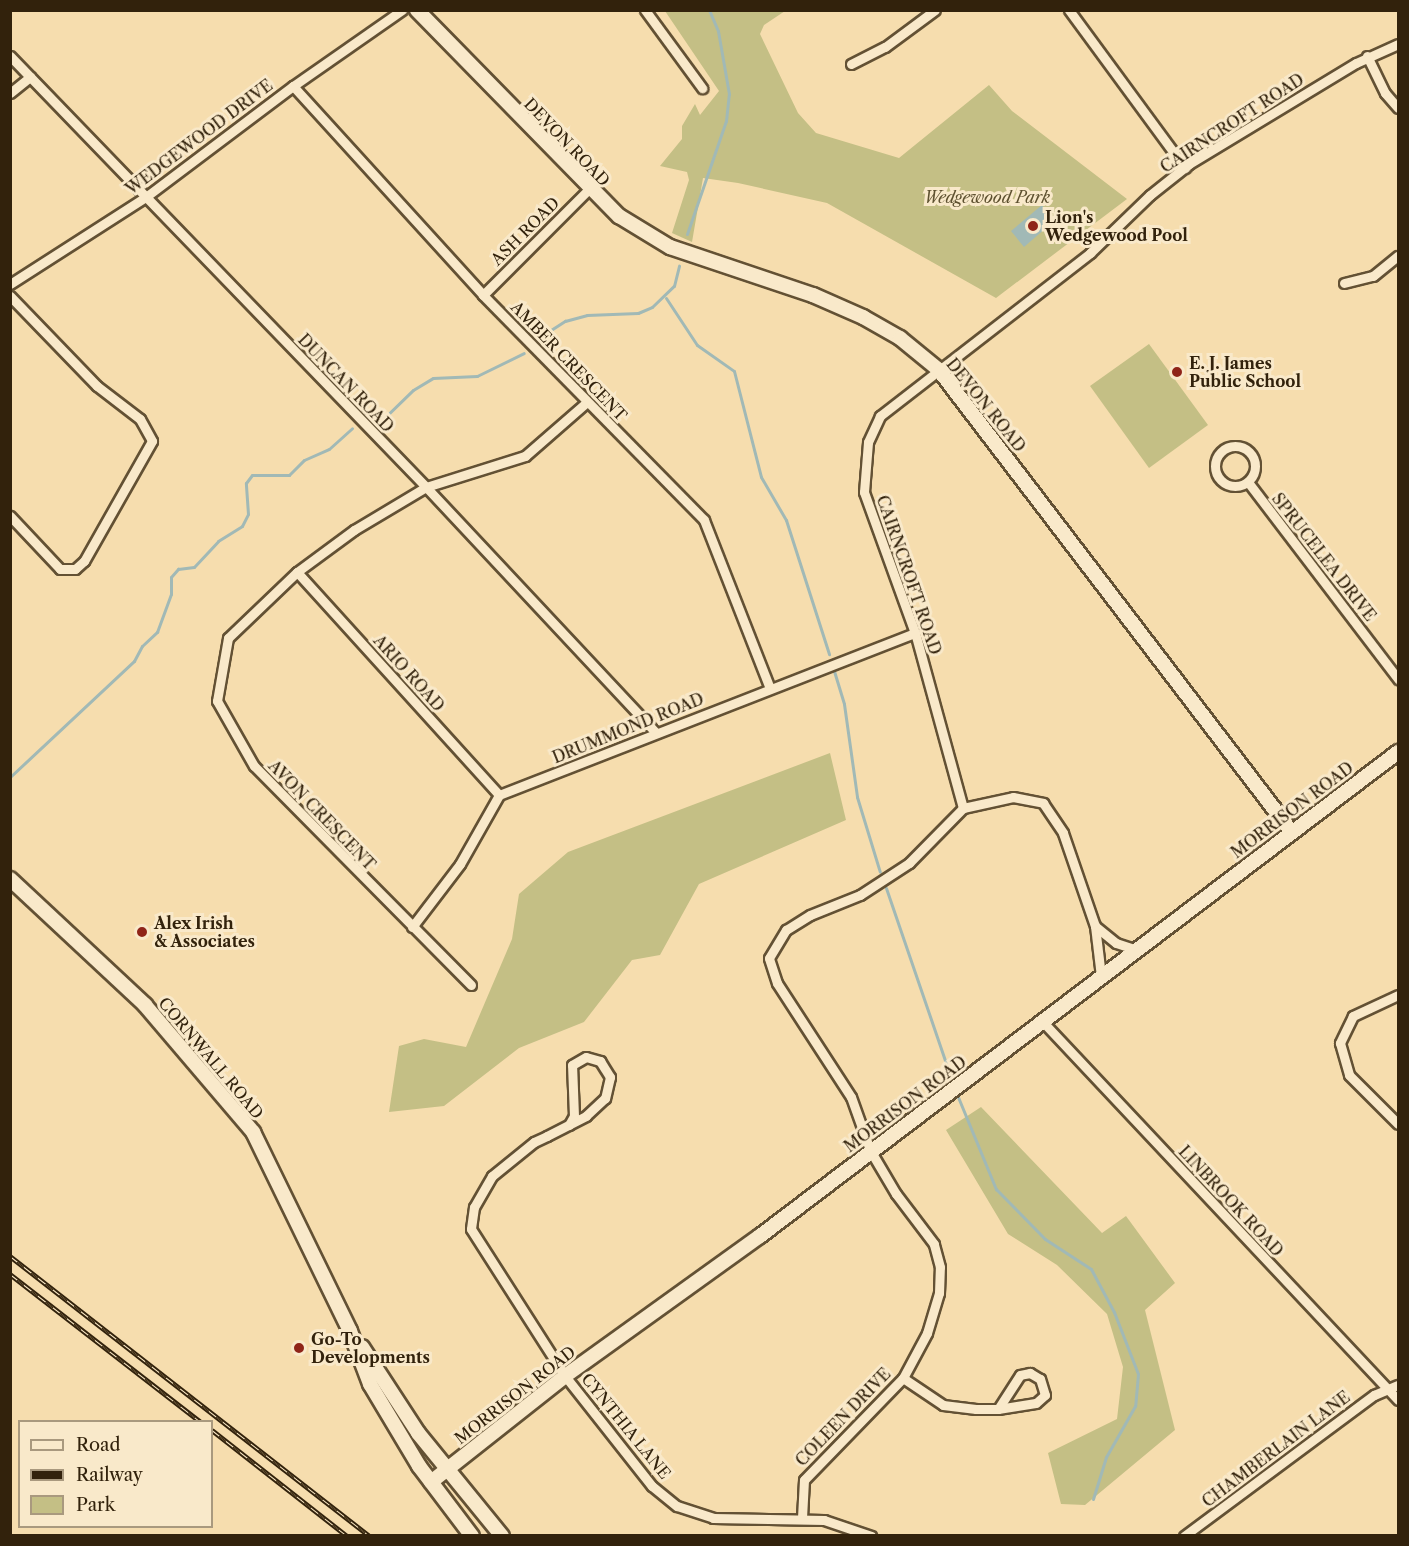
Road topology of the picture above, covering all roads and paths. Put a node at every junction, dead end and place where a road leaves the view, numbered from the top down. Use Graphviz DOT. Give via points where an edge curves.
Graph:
graph roads {
  1 [pos="402,10"];
  2 [pos="417,10"];
  3 [pos="645,10"];
  4 [pos="935,10"];
  5 [pos="1069,10"];
  6 [pos="1398,44"];
  7 [pos="10,56"];
  8 [pos="1367,56"];
  9 [pos="851,64"];
  10 [pos="30,77"];
  11 [pos="292,86"];
  12 [pos="702,88"];
  13 [pos="10,93"];
  14 [pos="1398,108"];
  15 [pos="1185,168"];
  16 [pos="589,189"];
  17 [pos="147,196"];
  18 [pos="1398,256"];
  19 [pos="1344,283"];
  20 [pos="10,284"];
  21 [pos="483,295"];
  22 [pos="10,296"];
  23 [pos="939,370"];
  24 [pos="587,402"];
  25 [pos="1248,482"];
  26 [pos="426,487"];
  27 [pos="10,516"];
  28 [pos="297,572"];
  29 [pos="915,633"];
  30 [pos="1398,679"];
  31 [pos="770,688"];
  32 [pos="656,733"];
  33 [pos="1398,752"];
  34 [pos="499,795"];
  35 [pos="963,808"];
  36 [pos="1291,831"];
  37 [pos="10,879"];
  38 [pos="1095,926"];
  39 [pos="412,927"];
  40 [pos="1135,949"];
  41 [pos="1101,976"];
  42 [pos="471,985"];
  43 [pos="1398,995"];
  44 [pos="1042,1021"];
  45 [pos="1398,1124"];
  46 [pos="569,1125"];
  47 [pos="870,1150"];
  48 [pos="350,1331"];
  49 [pos="565,1376"];
  50 [pos="903,1378"];
  51 [pos="1398,1385"];
  52 [pos="1388,1389"];
  53 [pos="1398,1400"];
  54 [pos="999,1409"];
  55 [pos="445,1470"];
  56 [pos="430,1482"];
  57 [pos="802,1518"];
  58 [pos="472,1536"];
  59 [pos="502,1536"];
  60 [pos="871,1536"];
  61 [pos="1184,1536"];
  1 -- 11 [label="street, WEDGEWOOD DRIVE"];
  2 -- 16 [label="street, DEVON ROAD"];
  3 -- 12 [label="street"];
  4 -- 9 [label="street" via="885,47"];
  5 -- 15 [label="street"];
  6 -- 8 [label="street, CAIRNCROFT ROAD"];
  7 -- 10 [label="street, DUNCAN ROAD"];
  8 -- 14 [label="street" via="1380,85"];
  8 -- 15 [label="street, CAIRNCROFT ROAD"];
  10 -- 13 [label="street"];
  10 -- 17 [label="street, DUNCAN ROAD"];
  11 -- 17 [label="street, WEDGEWOOD DRIVE"];
  11 -- 21 [label="street, AMBER CRESCENT"];
  15 -- 23 [label="street, CAIRNCROFT ROAD" via="1090,252"];
  16 -- 21 [label="street, ASH ROAD"];
  16 -- 23 [label="street, DEVON ROAD" via="618,216 670,247 813,295 863,317 900,339"];
  17 -- 20 [label="street, WEDGEWOOD DRIVE"];
  17 -- 26 [label="street, DUNCAN ROAD"];
  18 -- 19 [label="street" via="1373,276"];
  21 -- 24 [label="street, AMBER CRESCENT" via="547,356"];
  22 -- 27 [label="street" via="97,386 140,419 151,435 147,452 84,561 75,569 60,569"];
  23 -- 29 [label="street, CAIRNCROFT ROAD" via="880,416 863,466 864,492"];
  23 -- 36 [label="street, DEVON ROAD"];
  24 -- 26 [label="street, AVON CRESCENT" via="525,456"];
  24 -- 31 [label="street, AMBER CRESCENT" via="704,520"];
  25 -- 25 [label="street" via="1254,472 1251,454 1241,447 1224,449 1215,463 1218,478 1232,487"];
  25 -- 30 [label="street, SPRUCELEA DRIVE"];
  26 -- 28 [label="street, AVON CRESCENT" via="354,530"];
  26 -- 32 [label="street, DUNCAN ROAD"];
  28 -- 34 [label="street, ARIO ROAD"];
  28 -- 39 [label="street, AVON CRESCENT" via="228,638 216,701 254,766"];
  29 -- 31 [label="street, DRUMMOND ROAD"];
  29 -- 35 [label="street, CAIRNCROFT ROAD"];
  31 -- 32 [label="street, DRUMMOND ROAD"];
  32 -- 34 [label="street, DRUMMOND ROAD"];
  33 -- 36 [label="street, MORRISON ROAD"];
  34 -- 39 [label="street" via="460,864"];
  35 -- 38 [label="street" via="1013,797 1043,803 1063,833"];
  35 -- 47 [label="street, COLEEN DRIVE" via="909,863 860,895 810,915 786,930 769,957 777,983 851,1097"];
  36 -- 40 [label="street, MORRISON ROAD"];
  37 -- 48 [label="street, CORNWALL ROAD" via="145,1005 253,1132"];
  38 -- 40 [label="street" via="1116,943"];
  38 -- 41 [label="street"];
  39 -- 42 [label="street, AVON CRESCENT"];
  40 -- 41 [label="street, MORRISON ROAD"];
  41 -- 44 [label="street, MORRISON ROAD"];
  43 -- 45 [label="street" via="1353,1016 1340,1043 1350,1075"];
  44 -- 47 [label="street, MORRISON ROAD"];
  44 -- 52 [label="street, LINBROOK ROAD"];
  46 -- 46 [label="street, CYNTHIA LANE" via="606,1098 610,1077 600,1061 586,1057 572,1065 574,1116"];
  46 -- 49 [label="street, CYNTHIA LANE" via="534,1142 492,1176 474,1207 471,1229"];
  47 -- 49 [label="street, MORRISON ROAD" via="760,1236"];
  47 -- 50 [label="street, COLEEN DRIVE" via="896,1194 934,1244 940,1267 939,1293 927,1332"];
  48 -- 55 [label="street, CORNWALL ROAD"];
  48 -- 56 [label="street, CORNWALL ROAD" via="370,1384"];
  49 -- 55 [label="street, MORRISON ROAD"];
  49 -- 57 [label="street, CYNTHIA LANE" via="652,1486 677,1506 713,1518"];
  50 -- 54 [label="street" via="943,1405"];
  50 -- 57 [label="street, COLEEN DRIVE" via="804,1480"];
  51 -- 52 [label="street, CHAMBERLAIN LANE"];
  52 -- 53 [label="street, LINBROOK ROAD"];
  52 -- 61 [label="street, CHAMBERLAIN LANE" via="1374,1395"];
  54 -- 54 [label="street" via="1036,1403 1045,1395 1040,1379 1030,1373 1020,1374"];
  55 -- 56 [label="street, MORRISON ROAD"];
  55 -- 59 [label="street, CORNWALL ROAD"];
  56 -- 58 [label="street, CORNWALL ROAD"];
  57 -- 60 [label="street, CYNTHIA LANE" via="824,1520"];
}
